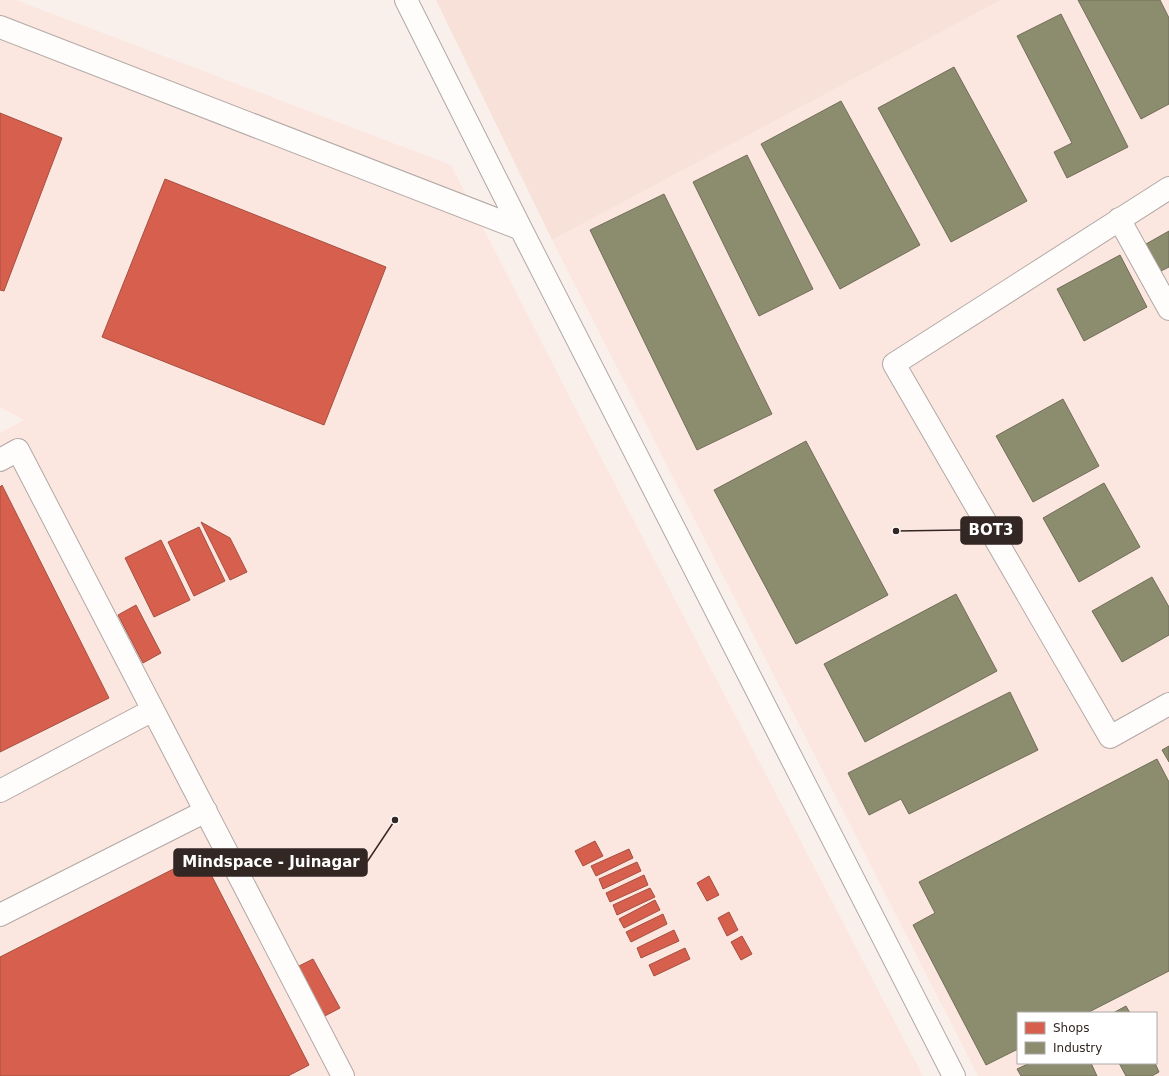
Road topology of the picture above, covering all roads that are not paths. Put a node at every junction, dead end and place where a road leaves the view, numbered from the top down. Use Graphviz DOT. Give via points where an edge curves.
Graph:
graph roads {
  1 [pos="406,0"];
  2 [pos="0,27"];
  3 [pos="1169,188"];
  4 [pos="1119,219"];
  5 [pos="521,228"];
  6 [pos="1169,309"];
  7 [pos="0,460"];
  8 [pos="1169,704"];
  9 [pos="153,710"];
  10 [pos="0,791"];
  11 [pos="206,811"];
  12 [pos="0,915"];
  13 [pos="343,1076"];
  14 [pos="954,1076"];
  1 -- 5 [label="street"];
  2 -- 5 [label="street"];
  3 -- 4 [label="street"];
  4 -- 6 [label="street"];
  4 -- 8 [label="street" via="894,364 1110,737"];
  5 -- 14 [label="street"];
  7 -- 9 [label="street" via="18,450"];
  9 -- 10 [label="street"];
  9 -- 11 [label="street"];
  11 -- 12 [label="street"];
  11 -- 13 [label="street"];
}
